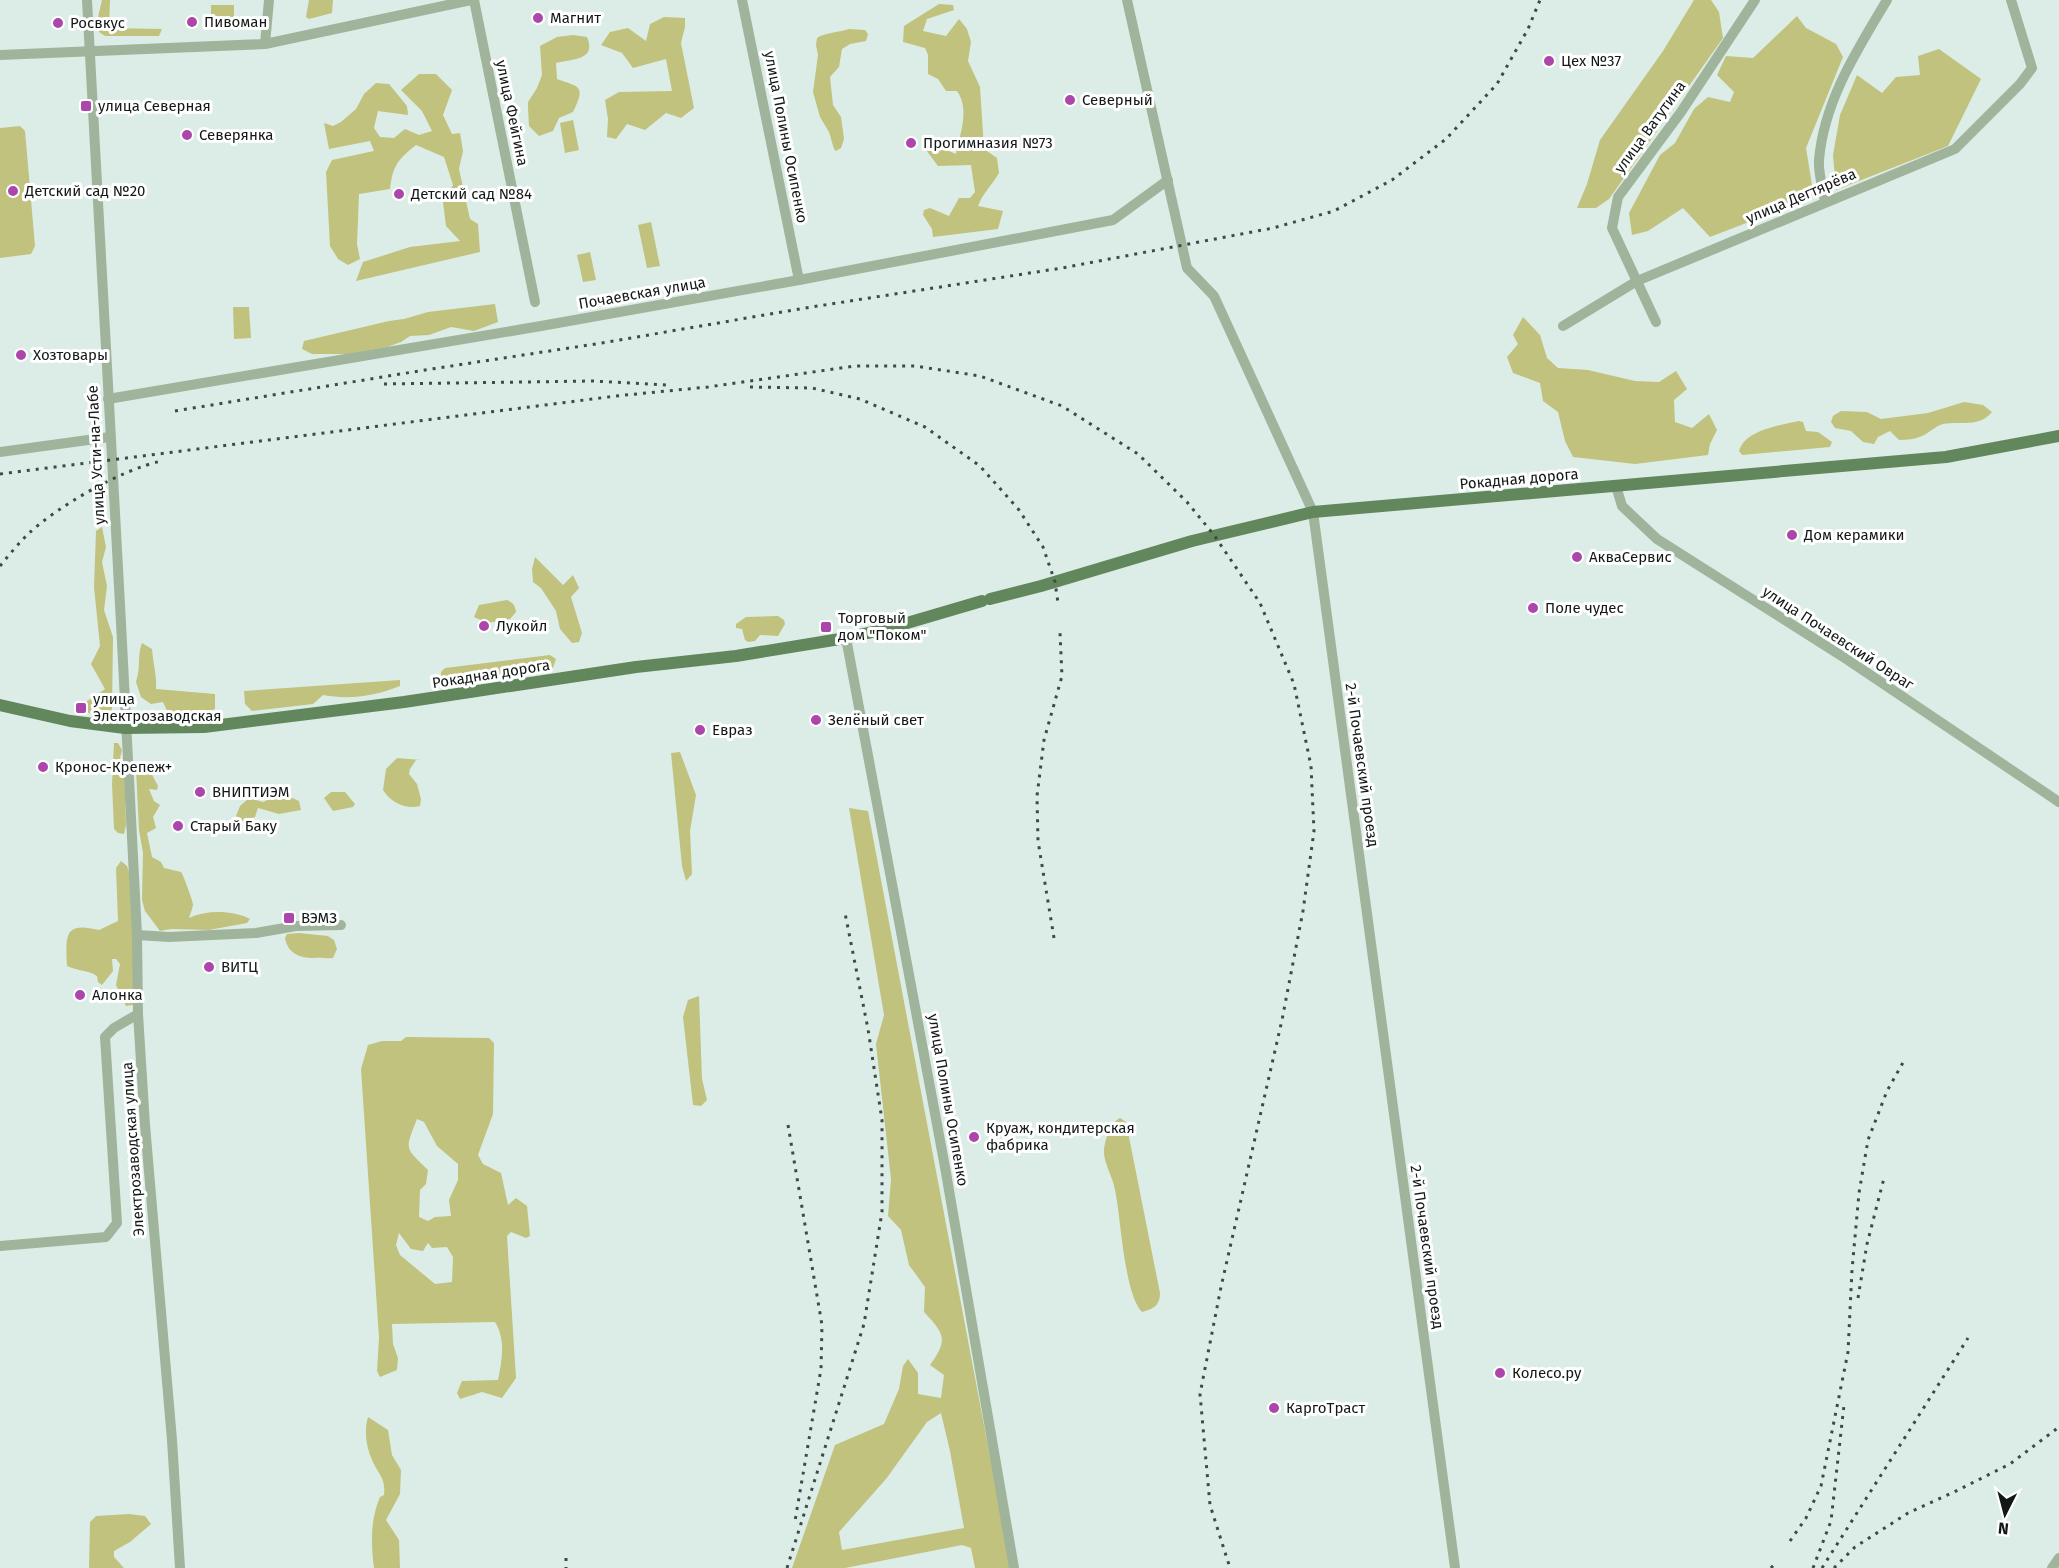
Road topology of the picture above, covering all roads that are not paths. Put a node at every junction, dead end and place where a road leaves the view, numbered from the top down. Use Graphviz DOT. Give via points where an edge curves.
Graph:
graph roads {
  1 [pos="87,0"];
  2 [pos="270,0"];
  3 [pos="473,0"];
  4 [pos="742,0"];
  5 [pos="1127,0"];
  6 [pos="1755,0"];
  7 [pos="1887,0"];
  8 [pos="2011,0"];
  9 [pos="265,44"];
  10 [pos="89,51"];
  11 [pos="0,55"];
  12 [pos="1168,180"];
  13 [pos="1826,201"];
  14 [pos="799,280"];
  15 [pos="1637,280"];
  16 [pos="535,302"];
  17 [pos="1656,322"];
  18 [pos="1563,326"];
  19 [pos="108,399"];
  20 [pos="2059,436"];
  21 [pos="110,437"];
  22 [pos="0,452"];
  23 [pos="1616,486"];
  24 [pos="1313,512"];
  25 [pos="846,638"];
  26 [pos="0,705"];
  27 [pos="125,728"];
  28 [pos="2059,802"];
  29 [pos="341,925"];
  30 [pos="137,935"];
  31 [pos="138,1014"];
  32 [pos="0,1246"];
  33 [pos="2059,1558"];
  34 [pos="180,1568"];
  35 [pos="1014,1568"];
  36 [pos="1455,1568"];
  37 [pos="2052,1568"];
  1 -- 10 [label="street, улица Усти-на-Лабе"];
  2 -- 9 [label="street"];
  3 -- 9 [label="street"];
  3 -- 16 [label="street, улица Фейгина"];
  4 -- 14 [label="street, улица Полины Осипенко"];
  5 -- 12 [label="street, 2-й Почаевский проезд"];
  6 -- 15 [label="street, улица Ватутина" via="1681,112 1618,197 1612,228"];
  7 -- 13 [label="street" via="1851,61 1828,113 1818,162"];
  8 -- 13 [label="street, улица Дегтярёва" via="2032,68 2020,84 1955,149"];
  9 -- 10 [label="street"];
  10 -- 11 [label="street"];
  10 -- 19 [label="street, улица Усти-на-Лабе"];
  12 -- 14 [label="street, Почаевская улица" via="1113,220"];
  12 -- 24 [label="street, 2-й Почаевский проезд" via="1187,268 1214,296"];
  13 -- 15 [label="street, улица Дегтярёва"];
  14 -- 19 [label="street, Почаевская улица"];
  15 -- 17 [label="street, улица Ватутина"];
  15 -- 18 [label="street, улица Дегтярёва"];
  19 -- 21 [label="street, улица Усти-на-Лабе"];
  20 -- 23 [label="main road, Рокадная дорога" via="1946,457"];
  21 -- 22 [label="street"];
  21 -- 27 [label="street, улица Усти-на-Лабе"];
  23 -- 24 [label="main road, Рокадная дорога"];
  23 -- 28 [label="street, улица Почаевский Овраг" via="1622,506 1657,539 1848,660"];
  24 -- 25 [label="main road, Рокадная дорога" via="1192,541"];
  24 -- 36 [label="street, 2-й Почаевский проезд"];
  25 -- 27 [label="main road, Рокадная дорога" via="204,727"];
  25 -- 35 [label="street, улица Полины Осипенко" via="945,1167"];
  26 -- 27 [label="main road, Рокадная дорога" via="70,722"];
  27 -- 30 [label="street, Электрозаводская улица"];
  29 -- 30 [label="street" via="296,926 256,933"];
  30 -- 31 [label="street, Электрозаводская улица"];
  31 -- 32 [label="street" via="105,1037 117,1223 106,1237"];
  31 -- 34 [label="street, Электрозаводская улица"];
  33 -- 37 [label="street"];
}
